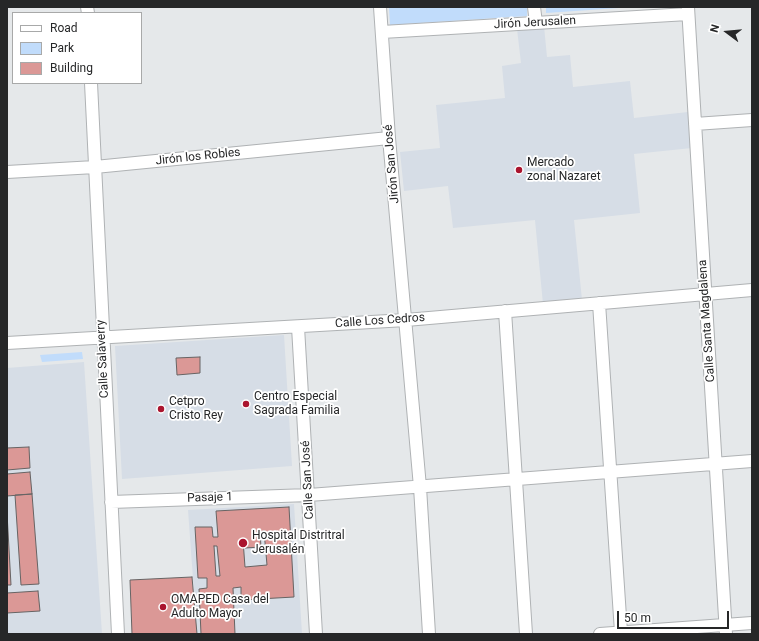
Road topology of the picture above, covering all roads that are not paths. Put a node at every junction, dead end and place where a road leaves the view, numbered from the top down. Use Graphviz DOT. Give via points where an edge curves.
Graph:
graph roads {
  1 [pos="380,7"];
  2 [pos="534,7"];
  3 [pos="688,11"];
  4 [pos="536,23"];
  5 [pos="382,32"];
  6 [pos="91,84"];
  7 [pos="752,120"];
  8 [pos="695,124"];
  9 [pos="389,138"];
  10 [pos="95,167"];
  11 [pos="7,172"];
  12 [pos="752,290"];
  13 [pos="705,294"];
  14 [pos="599,303"];
  15 [pos="505,311"];
  16 [pos="406,320"];
  17 [pos="298,327"];
  18 [pos="102,338"];
  19 [pos="7,343"];
  20 [pos="752,461"];
  21 [pos="716,464"];
  22 [pos="610,472"];
  23 [pos="516,479"];
  24 [pos="420,487"];
  25 [pos="309,495"];
  26 [pos="111,502"];
  27 [pos="752,623"];
  28 [pos="726,629"];
  29 [pos="621,632"];
  30 [pos="118,634"];
  31 [pos="316,634"];
  32 [pos="429,634"];
  33 [pos="526,634"];
  34 [pos="600,634"];
  1 -- 5 [label="street, Jirón San José"];
  2 -- 4 [label="street"];
  3 -- 4 [label="street, Jirón Jerusalen"];
  3 -- 8 [label="street, Calle Santa Magdalena"];
  4 -- 5 [label="street, Jirón Jerusalen"];
  5 -- 9 [label="street, Jirón San José"];
  6 -- 10 [label="street, Calle Salaverry"];
  7 -- 8 [label="street"];
  8 -- 13 [label="street, Calle Santa Magdalena"];
  9 -- 10 [label="street, Jirón los Robles"];
  9 -- 16 [label="street, Jirón San José"];
  10 -- 11 [label="street, Jirón los Robles"];
  10 -- 18 [label="street, Calle Salaverry"];
  12 -- 13 [label="street, Calle Los Cedros"];
  13 -- 14 [label="street, Calle Los Cedros"];
  13 -- 21 [label="street, Calle Santa Magdalena"];
  14 -- 15 [label="street, Calle Los Cedros"];
  14 -- 22 [label="street"];
  15 -- 16 [label="street, Calle Los Cedros"];
  15 -- 23 [label="street"];
  16 -- 17 [label="street, Calle Los Cedros"];
  16 -- 24 [label="street, Jirón San José"];
  17 -- 18 [label="street, Calle Los Cedros"];
  17 -- 25 [label="street, Calle San José"];
  18 -- 19 [label="street, Calle Los Cedros"];
  18 -- 26 [label="street, Calle Salaverry"];
  20 -- 21 [label="street, Pasaje 1"];
  21 -- 22 [label="street, Pasaje 1"];
  21 -- 28 [label="street, Calle Santa Magdalena"];
  22 -- 23 [label="street, Pasaje 1"];
  22 -- 29 [label="street"];
  23 -- 24 [label="street, Pasaje 1"];
  23 -- 33 [label="street"];
  24 -- 25 [label="street, Pasaje 1"];
  24 -- 32 [label="street, Jirón San José"];
  25 -- 26 [label="street, Pasaje 1"];
  25 -- 31 [label="street, Calle San José"];
  26 -- 30 [label="street, Calle Salaverry"];
  27 -- 28 [label="street"];
  28 -- 29 [label="street"];
  29 -- 34 [label="street"];
}
